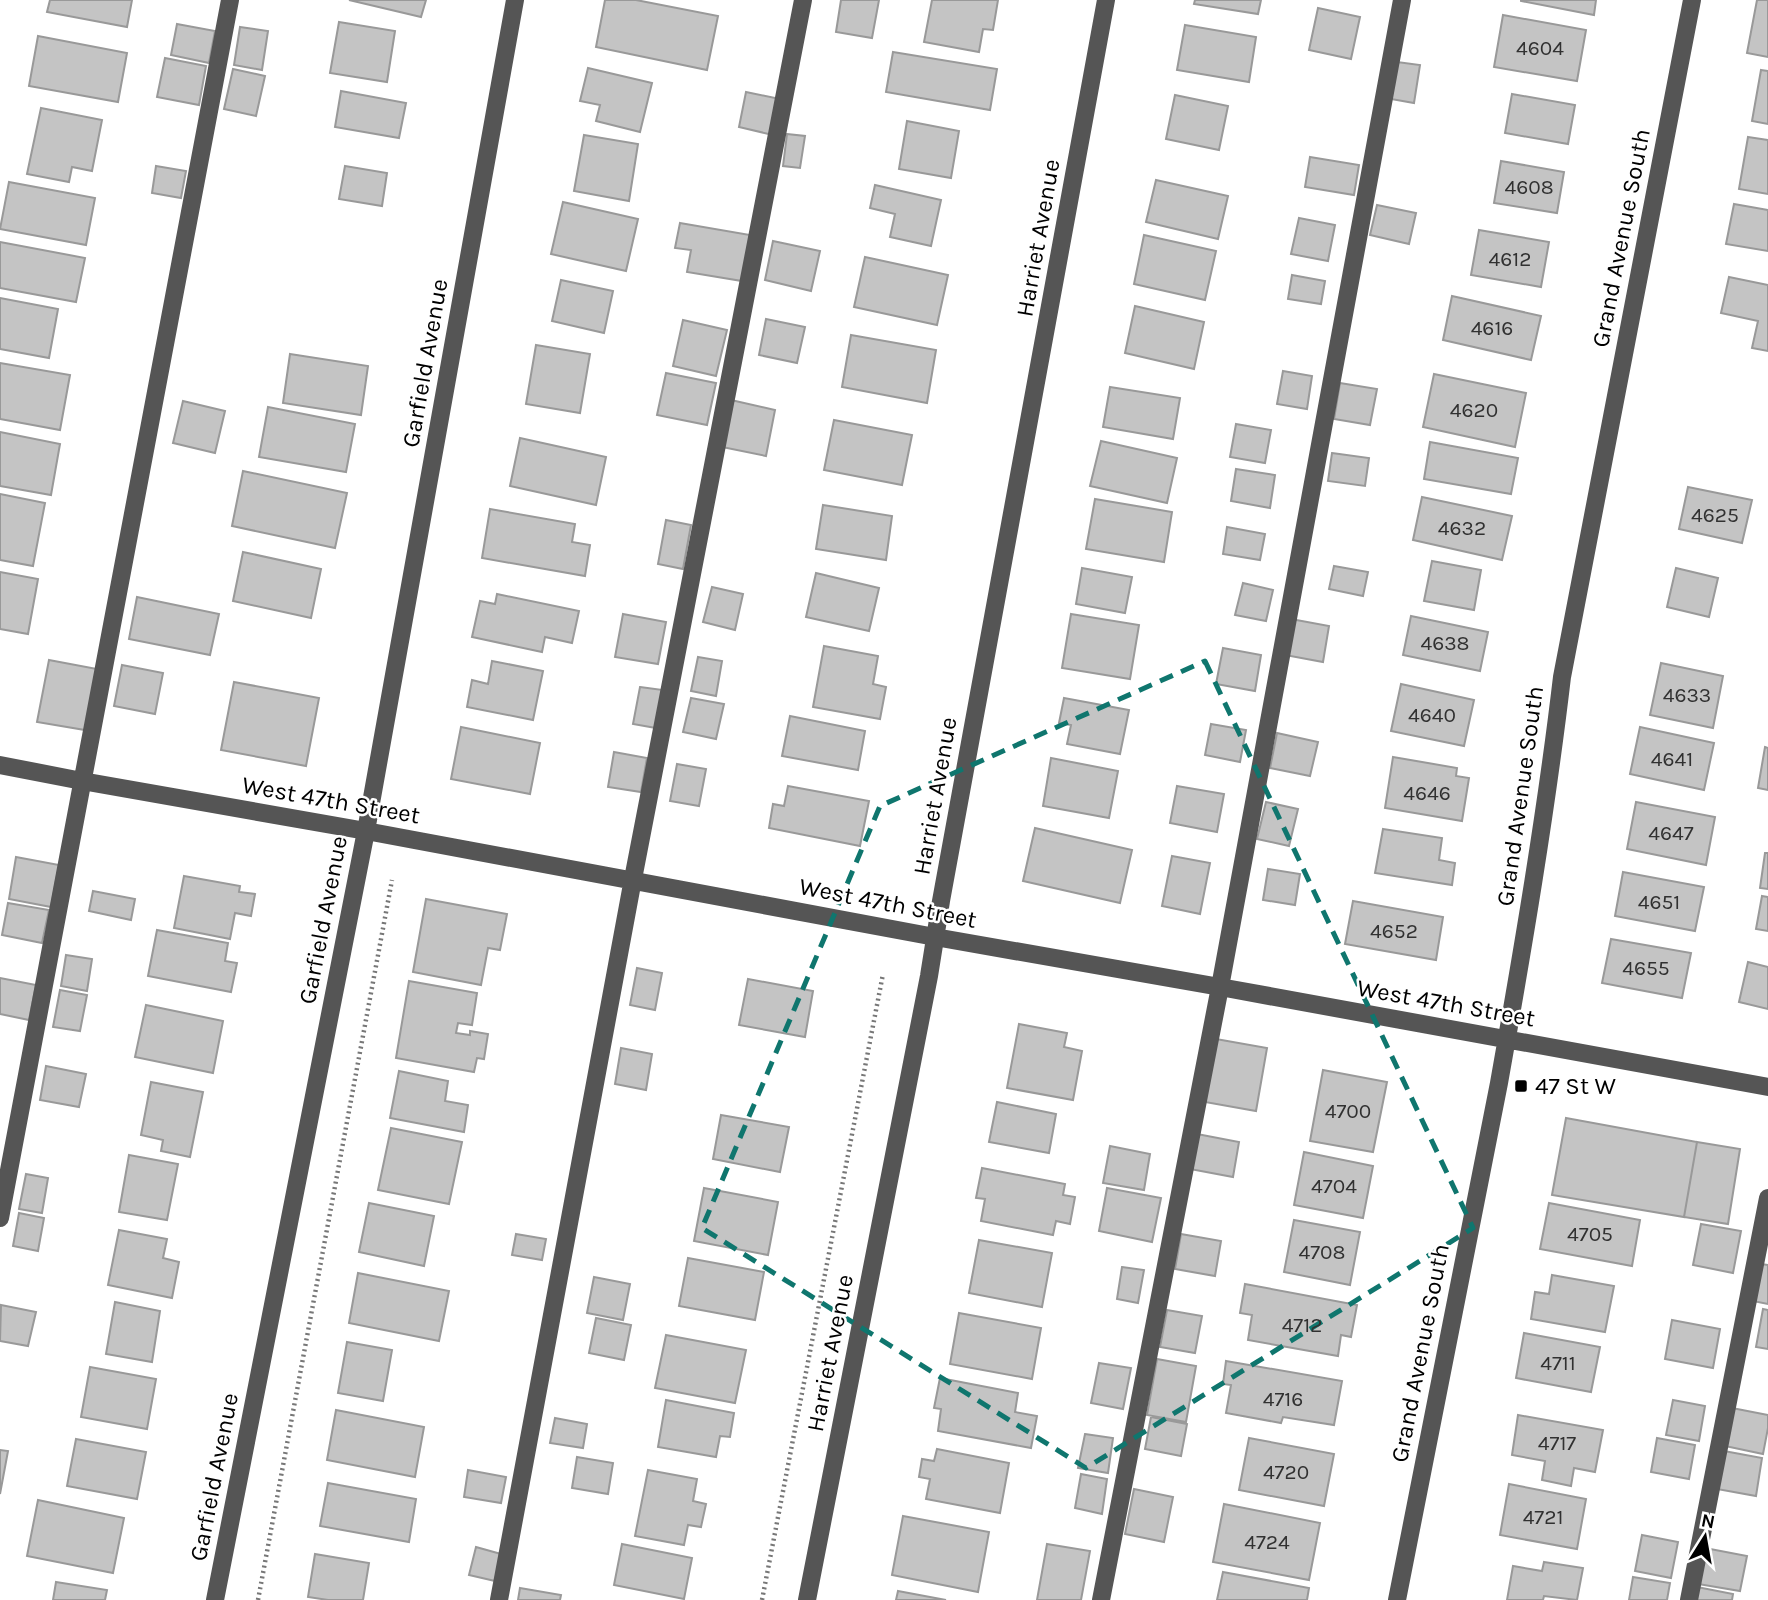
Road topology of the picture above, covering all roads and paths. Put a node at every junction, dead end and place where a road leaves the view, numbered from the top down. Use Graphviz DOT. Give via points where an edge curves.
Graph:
graph roads {
  1 [pos="230,0"];
  2 [pos="515,0"];
  3 [pos="803,0"];
  4 [pos="1106,0"];
  5 [pos="1402,0"];
  6 [pos="1692,0"];
  7 [pos="0,765"];
  8 [pos="82,781"];
  9 [pos="366,831"];
  10 [pos="633,879"];
  11 [pos="392,880"];
  12 [pos="935,937"];
  13 [pos="883,974"];
  14 [pos="1220,987"];
  15 [pos="1507,1039"];
  16 [pos="1768,1087"];
  17 [pos="1768,1198"];
  18 [pos="0,1218"];
  19 [pos="215,1600"];
  20 [pos="258,1600"];
  21 [pos="499,1600"];
  22 [pos="762,1600"];
  23 [pos="807,1600"];
  24 [pos="1101,1600"];
  25 [pos="1397,1600"];
  26 [pos="1689,1600"];
  1 -- 8 [label="street"];
  2 -- 9 [label="street, Garfield Avenue"];
  3 -- 10 [label="street"];
  4 -- 12 [label="street, Harriet Avenue"];
  5 -- 14 [label="street"];
  6 -- 15 [label="street, Grand Avenue South" via="1562,677"];
  7 -- 8 [label="street, West 47th Street"];
  8 -- 9 [label="street, West 47th Street"];
  8 -- 18 [label="street"];
  9 -- 10 [label="street, West 47th Street"];
  9 -- 19 [label="street, Garfield Avenue"];
  10 -- 12 [label="street, West 47th Street"];
  10 -- 21 [label="street"];
  11 -- 20 [label="path"];
  12 -- 14 [label="street, West 47th Street"];
  12 -- 23 [label="street, Harriet Avenue"];
  13 -- 22 [label="path"];
  14 -- 15 [label="street, West 47th Street"];
  14 -- 24 [label="street"];
  15 -- 16 [label="street, West 47th Street"];
  15 -- 25 [label="street, Grand Avenue South"];
  17 -- 26 [label="street"];
}
